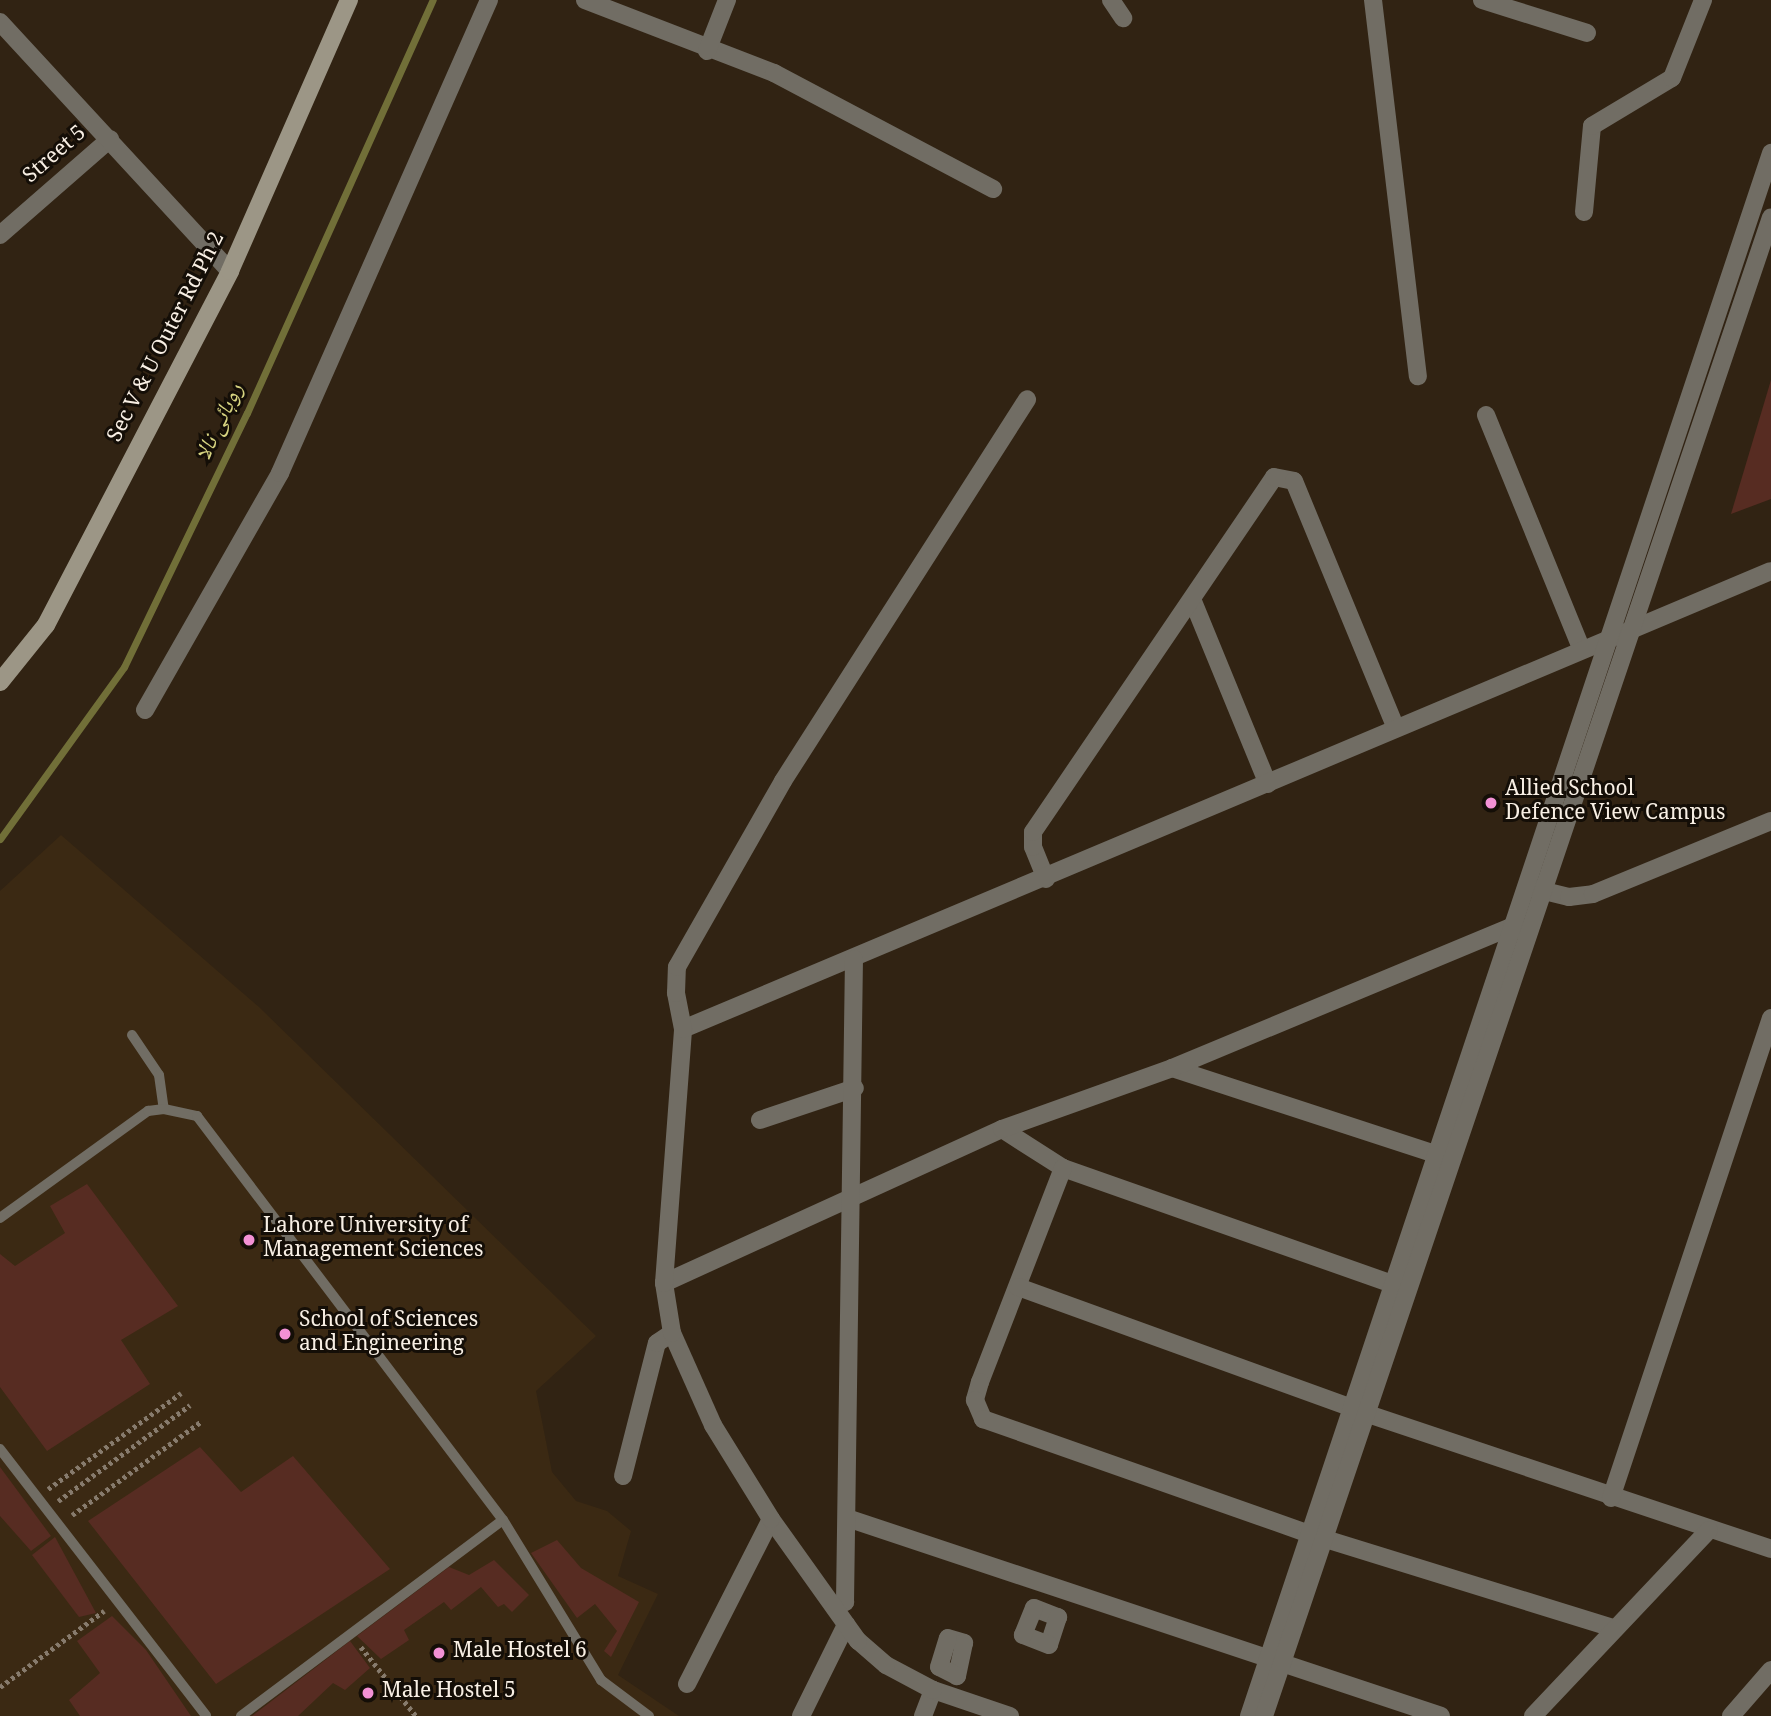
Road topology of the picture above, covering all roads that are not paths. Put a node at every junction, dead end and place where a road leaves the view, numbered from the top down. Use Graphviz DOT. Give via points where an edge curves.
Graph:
graph roads {
  1 [pos="349,0"];
  2 [pos="489,0"];
  3 [pos="585,0"];
  4 [pos="727,0"];
  5 [pos="1111,0"];
  6 [pos="1373,0"];
  7 [pos="1482,0"];
  8 [pos="1703,0"];
  9 [pos="1123,18"];
  10 [pos="0,22"];
  11 [pos="1587,33"];
  12 [pos="707,51"];
  13 [pos="110,139"];
  14 [pos="1771,153"];
  15 [pos="993,189"];
  16 [pos="1584,212"];
  17 [pos="1771,217"];
  18 [pos="0,235"];
  19 [pos="230,271"];
  20 [pos="1418,376"];
  21 [pos="1027,399"];
  22 [pos="1486,415"];
  23 [pos="1771,571"];
  24 [pos="1192,599"];
  25 [pos="1631,628"];
  26 [pos="1611,637"];
  27 [pos="1581,648"];
  28 [pos="0,682"];
  29 [pos="145,710"];
  30 [pos="1396,728"];
  31 [pos="1268,784"];
  32 [pos="1771,821"];
  33 [pos="1046,879"];
  34 [pos="1534,889"];
  35 [pos="1511,927"];
  36 [pos="1531,933"];
  37 [pos="854,959"];
  38 [pos="1771,1018"];
  39 [pos="683,1029"];
  40 [pos="132,1035"];
  41 [pos="1172,1068"];
  42 [pos="855,1088"];
  43 [pos="164,1109"];
  44 [pos="760,1120"];
  45 [pos="1002,1129"];
  46 [pos="1443,1155"];
  47 [pos="1063,1168"];
  48 [pos="851,1201"];
  49 [pos="0,1218"];
  50 [pos="664,1283"];
  51 [pos="1399,1286"];
  52 [pos="1018,1287"];
  53 [pos="672,1333"];
  54 [pos="1349,1406"];
  55 [pos="1368,1414"];
  56 [pos="0,1448"];
  57 [pos="623,1476"];
  58 [pos="1611,1498"];
  59 [pos="847,1518"];
  60 [pos="771,1519"];
  61 [pos="503,1520"];
  62 [pos="1709,1530"];
  63 [pos="1315,1536"];
  64 [pos="1771,1549"];
  65 [pos="834,1606"];
  66 [pos="846,1625"];
  67 [pos="1612,1628"];
  68 [pos="1274,1663"];
  69 [pos="1771,1671"];
  70 [pos="687,1684"];
  71 [pos="933,1690"];
  72 [pos="1737,1715"];
  73 [pos="206,1716"];
  74 [pos="241,1716"];
  75 [pos="649,1716"];
  76 [pos="801,1716"];
  77 [pos="923,1716"];
  78 [pos="1010,1716"];
  79 [pos="1249,1716"];
  80 [pos="1264,1716"];
  81 [pos="1441,1716"];
  82 [pos="1533,1716"];
  1 -- 19 [label="main road, Sec V & U Outer Rd Ph 2"];
  2 -- 29 [label="street" via="280,473"];
  3 -- 12 [label="street"];
  4 -- 12 [label="street"];
  5 -- 9 [label="street"];
  6 -- 20 [label="street"];
  7 -- 11 [label="street"];
  8 -- 16 [label="street" via="1672,78 1592,126"];
  10 -- 13 [label="street"];
  12 -- 15 [label="street" via="774,73"];
  13 -- 18 [label="street, Street 5"];
  13 -- 19 [label="street"];
  14 -- 26 [label="street"];
  17 -- 25 [label="street"];
  19 -- 28 [label="main road, Sec V & U Outer Rd Ph 2" via="46,625"];
  21 -- 39 [label="street" via="783,781 713,900 677,967"];
  22 -- 27 [label="street"];
  23 -- 25 [label="street"];
  24 -- 30 [label="street" via="1267,484 1274,477 1289,477"];
  24 -- 31 [label="street"];
  24 -- 33 [label="street" via="1033,832 1033,848"];
  25 -- 26 [label="street"];
  25 -- 34 [label="street"];
  26 -- 27 [label="street"];
  26 -- 34 [label="street"];
  27 -- 30 [label="street"];
  30 -- 31 [label="street"];
  31 -- 33 [label="street" via="1074,860"];
  32 -- 34 [label="street" via="1593,894 1569,897"];
  33 -- 37 [label="street"];
  34 -- 35 [label="street"];
  34 -- 36 [label="street"];
  35 -- 36 [label="street"];
  35 -- 41 [label="street"];
  35 -- 46 [label="street"];
  36 -- 46 [label="street"];
  37 -- 39 [label="street"];
  37 -- 42 [label="street"];
  38 -- 58 [label="street"];
  39 -- 50 [label="street"];
  40 -- 43 [label="lane" via="159,1075"];
  41 -- 45 [label="street"];
  41 -- 46 [label="street"];
  42 -- 44 [label="street"];
  42 -- 48 [label="street"];
  43 -- 49 [label="lane" via="137,1117"];
  43 -- 61 [label="lane" via="197,1116"];
  45 -- 47 [label="street"];
  45 -- 48 [label="street"];
  46 -- 51 [label="street"];
  47 -- 51 [label="street"];
  47 -- 52 [label="street"];
  48 -- 50 [label="street"];
  48 -- 59 [label="street"];
  50 -- 53 [label="street"];
  51 -- 54 [label="street"];
  51 -- 55 [label="street"];
  52 -- 54 [label="street"];
  52 -- 63 [label="street" via="975,1400 983,1419"];
  53 -- 57 [label="street" via="657,1343"];
  53 -- 60 [label="street" via="713,1425"];
  54 -- 55 [label="street"];
  54 -- 63 [label="street"];
  55 -- 58 [label="street"];
  55 -- 63 [label="street"];
  56 -- 73 [label="lane"];
  58 -- 62 [label="street"];
  59 -- 65 [label="street" via="845,1602"];
  59 -- 68 [label="street"];
  60 -- 65 [label="street"];
  60 -- 70 [label="street"];
  61 -- 74 [label="lane"];
  61 -- 75 [label="lane" via="601,1681"];
  62 -- 64 [label="street"];
  62 -- 67 [label="street"];
  63 -- 67 [label="street"];
  63 -- 68 [label="street"];
  65 -- 66 [label="street"];
  66 -- 71 [label="street" via="872,1655"];
  66 -- 76 [label="street"];
  67 -- 82 [label="street"];
  68 -- 79 [label="street"];
  68 -- 80 [label="street"];
  68 -- 81 [label="street"];
  69 -- 72 [label="street"];
  71 -- 77 [label="street"];
  71 -- 78 [label="street"];
}
